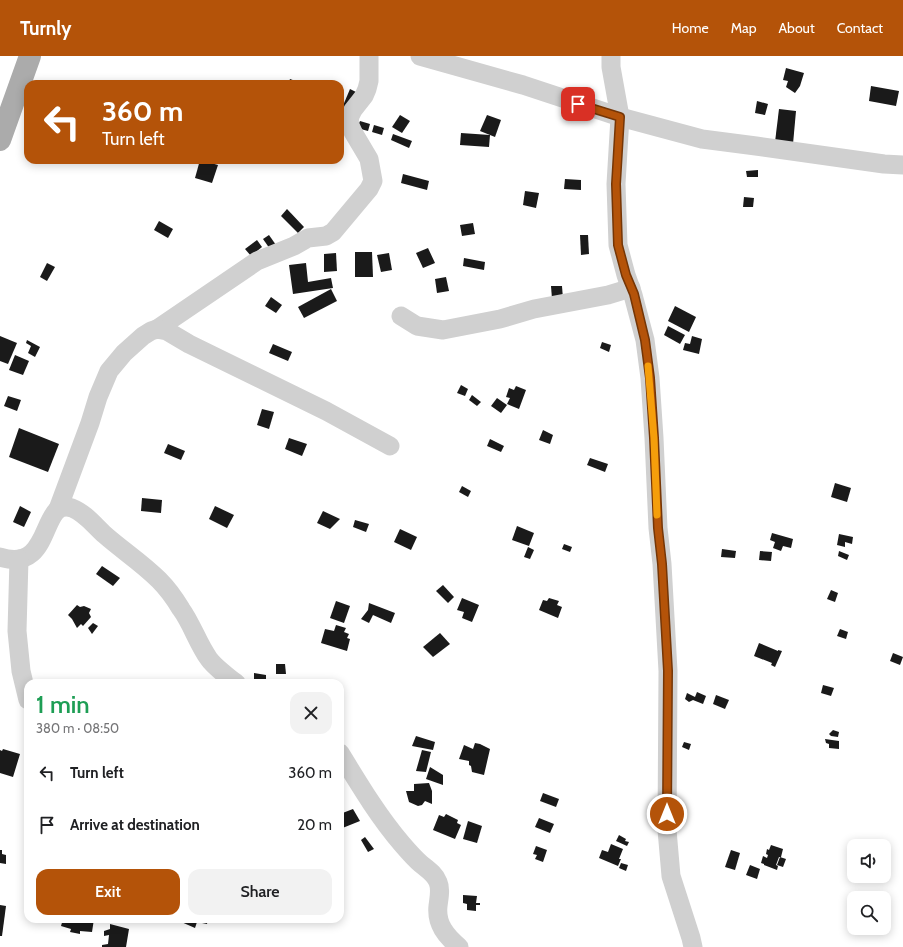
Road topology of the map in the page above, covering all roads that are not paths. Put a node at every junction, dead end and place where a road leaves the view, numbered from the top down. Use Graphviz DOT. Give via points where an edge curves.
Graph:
graph roads {
  1 [pos="30,56"];
  2 [pos="369,56"];
  3 [pos="420,56"];
  4 [pos="611,56"];
  5 [pos="26,80"];
  6 [pos="23,94"];
  7 [pos="620,117"];
  8 [pos="0,140"];
  9 [pos="903,165"];
  10 [pos="631,288"];
  11 [pos="401,316"];
  12 [pos="158,329"];
  13 [pos="390,446"];
  14 [pos="58,509"];
  15 [pos="0,557"];
  16 [pos="19,560"];
  17 [pos="231,679"];
  18 [pos="24,683"];
  19 [pos="344,759"];
  20 [pos="460,947"];
  21 [pos="693,947"];
  1 -- 5 [label="main road"];
  2 -- 12 [label="street" via="367,89 353,110 349,124 369,159 373,181 369,189 333,232 326,236 308,238 257,261"];
  3 -- 7 [label="street" via="524,85"];
  4 -- 7 [label="street"];
  6 -- 8 [label="main road"];
  7 -- 9 [label="street" via="702,139"];
  7 -- 10 [label="street" via="616,184 618,245"];
  10 -- 11 [label="street" via="443,330 417,326"];
  10 -- 21 [label="street" via="645,340 654,438 668,671 668,855 670,876"];
  12 -- 13 [label="street" via="167,331 326,411"];
  12 -- 14 [label="street" via="151,330 143,336 109,371"];
  14 -- 16 [label="street" via="34,552"];
  14 -- 17 [label="street" via="65,506 88,518 159,580 182,610 210,661"];
  15 -- 16 [label="street"];
  16 -- 18 [label="street" via="17,631"];
  19 -- 20 [label="street" via="383,820 438,882 438,919 442,929"];
}
